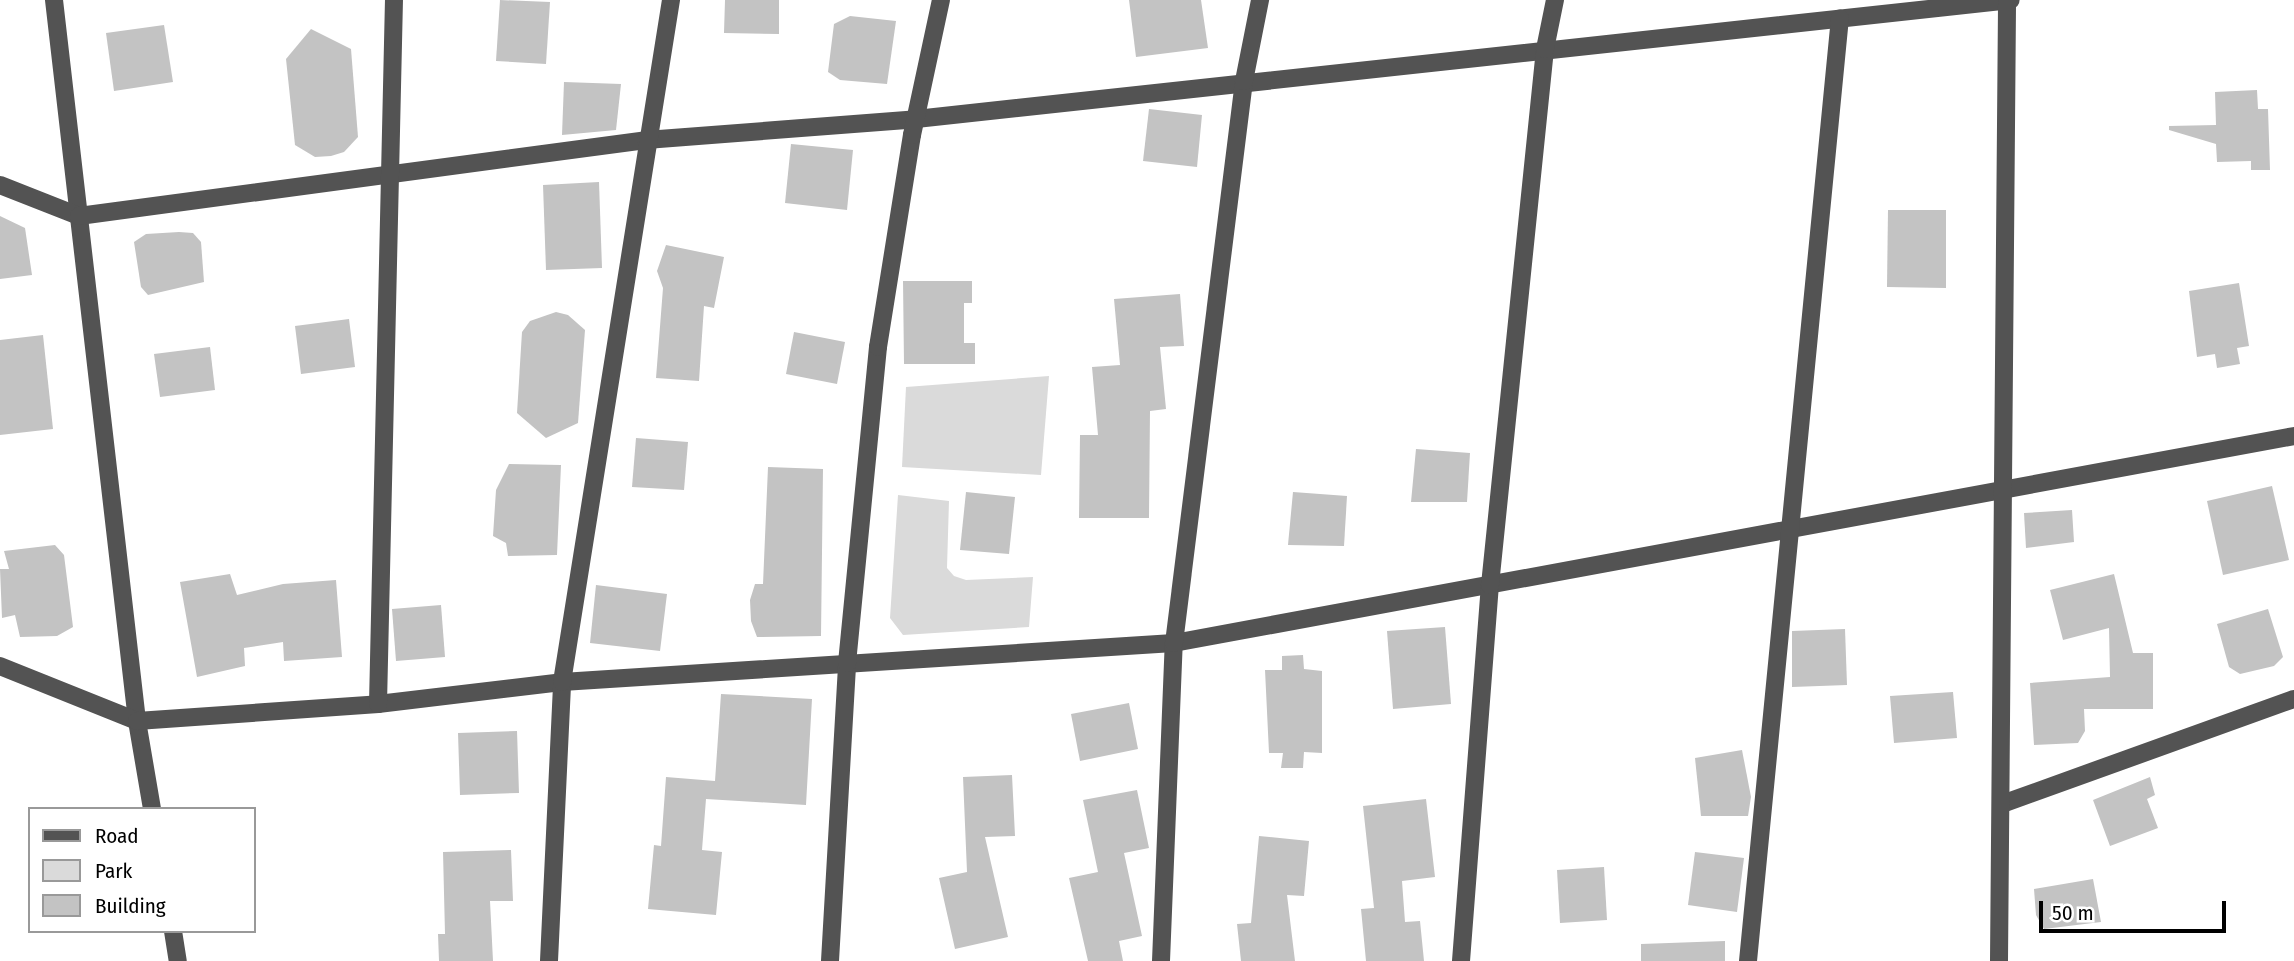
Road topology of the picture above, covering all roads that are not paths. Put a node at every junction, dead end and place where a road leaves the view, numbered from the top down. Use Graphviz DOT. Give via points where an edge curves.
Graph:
graph roads {
  1 [pos="54,0"];
  2 [pos="394,0"];
  3 [pos="671,0"];
  4 [pos="941,0"];
  5 [pos="1260,0"];
  6 [pos="1555,0"];
  7 [pos="2008,0"];
  8 [pos="1840,18"];
  9 [pos="1545,49"];
  10 [pos="1244,81"];
  11 [pos="916,119"];
  12 [pos="646,140"];
  13 [pos="389,178"];
  14 [pos="0,185"];
  15 [pos="79,216"];
  16 [pos="2294,436"];
  17 [pos="2006,491"];
  18 [pos="1787,531"];
  19 [pos="1490,585"];
  20 [pos="1174,643"];
  21 [pos="848,663"];
  22 [pos="0,666"];
  23 [pos="562,682"];
  24 [pos="2294,699"];
  25 [pos="379,704"];
  26 [pos="137,721"];
  27 [pos="2001,804"];
  28 [pos="152,807"];
  29 [pos="173,933"];
  30 [pos="178,961"];
  31 [pos="549,961"];
  32 [pos="830,961"];
  33 [pos="1161,961"];
  34 [pos="1461,961"];
  35 [pos="1748,961"];
  36 [pos="2000,961"];
  1 -- 15 [label="street"];
  2 -- 13 [label="street"];
  3 -- 12 [label="street"];
  4 -- 11 [label="street"];
  5 -- 10 [label="street"];
  6 -- 9 [label="street"];
  7 -- 8 [label="street"];
  7 -- 17 [label="street"];
  8 -- 9 [label="street"];
  8 -- 18 [label="street"];
  9 -- 10 [label="street"];
  9 -- 19 [label="street"];
  10 -- 11 [label="street"];
  10 -- 20 [label="street"];
  11 -- 12 [label="street"];
  11 -- 21 [label="street" via="878,347"];
  12 -- 13 [label="street"];
  12 -- 23 [label="street"];
  13 -- 15 [label="street"];
  13 -- 25 [label="street"];
  14 -- 15 [label="street"];
  15 -- 26 [label="street"];
  16 -- 17 [label="street"];
  17 -- 18 [label="street"];
  17 -- 27 [label="street"];
  18 -- 19 [label="street"];
  18 -- 35 [label="street"];
  19 -- 20 [label="street"];
  19 -- 34 [label="street"];
  20 -- 21 [label="street"];
  20 -- 33 [label="street"];
  21 -- 23 [label="street"];
  21 -- 32 [label="street"];
  22 -- 26 [label="street"];
  23 -- 25 [label="street"];
  23 -- 31 [label="street"];
  24 -- 27 [label="street"];
  25 -- 26 [label="street"];
  26 -- 28 [label="street"];
  27 -- 36 [label="street"];
  29 -- 30 [label="street"];
}
